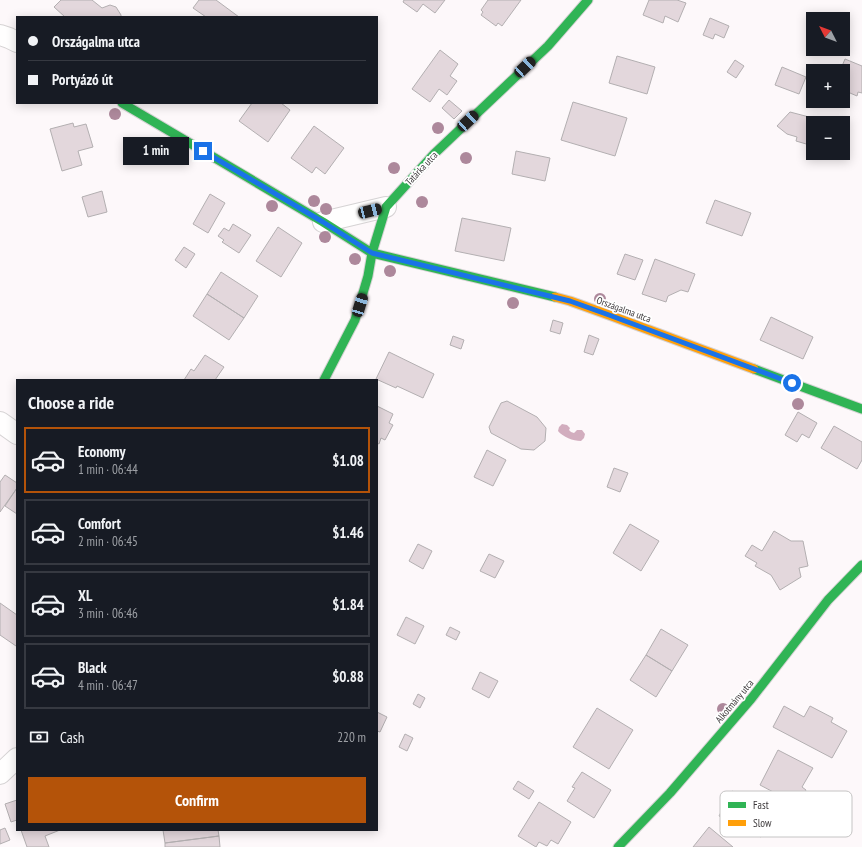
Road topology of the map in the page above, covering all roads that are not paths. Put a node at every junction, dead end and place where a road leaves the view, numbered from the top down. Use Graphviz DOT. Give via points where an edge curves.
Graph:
graph roads {
  1 [pos="588,0"];
  2 [pos="0,35"];
  3 [pos="16,42"];
  4 [pos="124,104"];
  5 [pos="386,207"];
  6 [pos="323,222"];
  7 [pos="372,253"];
  8 [pos="325,379"];
  9 [pos="862,409"];
  10 [pos="0,422"];
  11 [pos="16,433"];
  12 [pos="862,565"];
  13 [pos="16,759"];
  14 [pos="0,774"];
  15 [pos="618,847"];
  1 -- 5 [label="street, Tatárka utca" via="548,46 434,154"];
  2 -- 3 [label="street"];
  4 -- 6 [label="street, Országalma utca"];
  5 -- 6 [label="street"];
  5 -- 7 [label="street, Tatárka utca"];
  6 -- 7 [label="street, Országalma utca"];
  7 -- 8 [label="street, Tatárka utca" via="355,320"];
  7 -- 9 [label="street, Országalma utca" via="570,301"];
  10 -- 11 [label="street"];
  12 -- 15 [label="street, Alkotmány utca" via="828,600 751,699 685,776"];
  13 -- 14 [label="street"];
}
